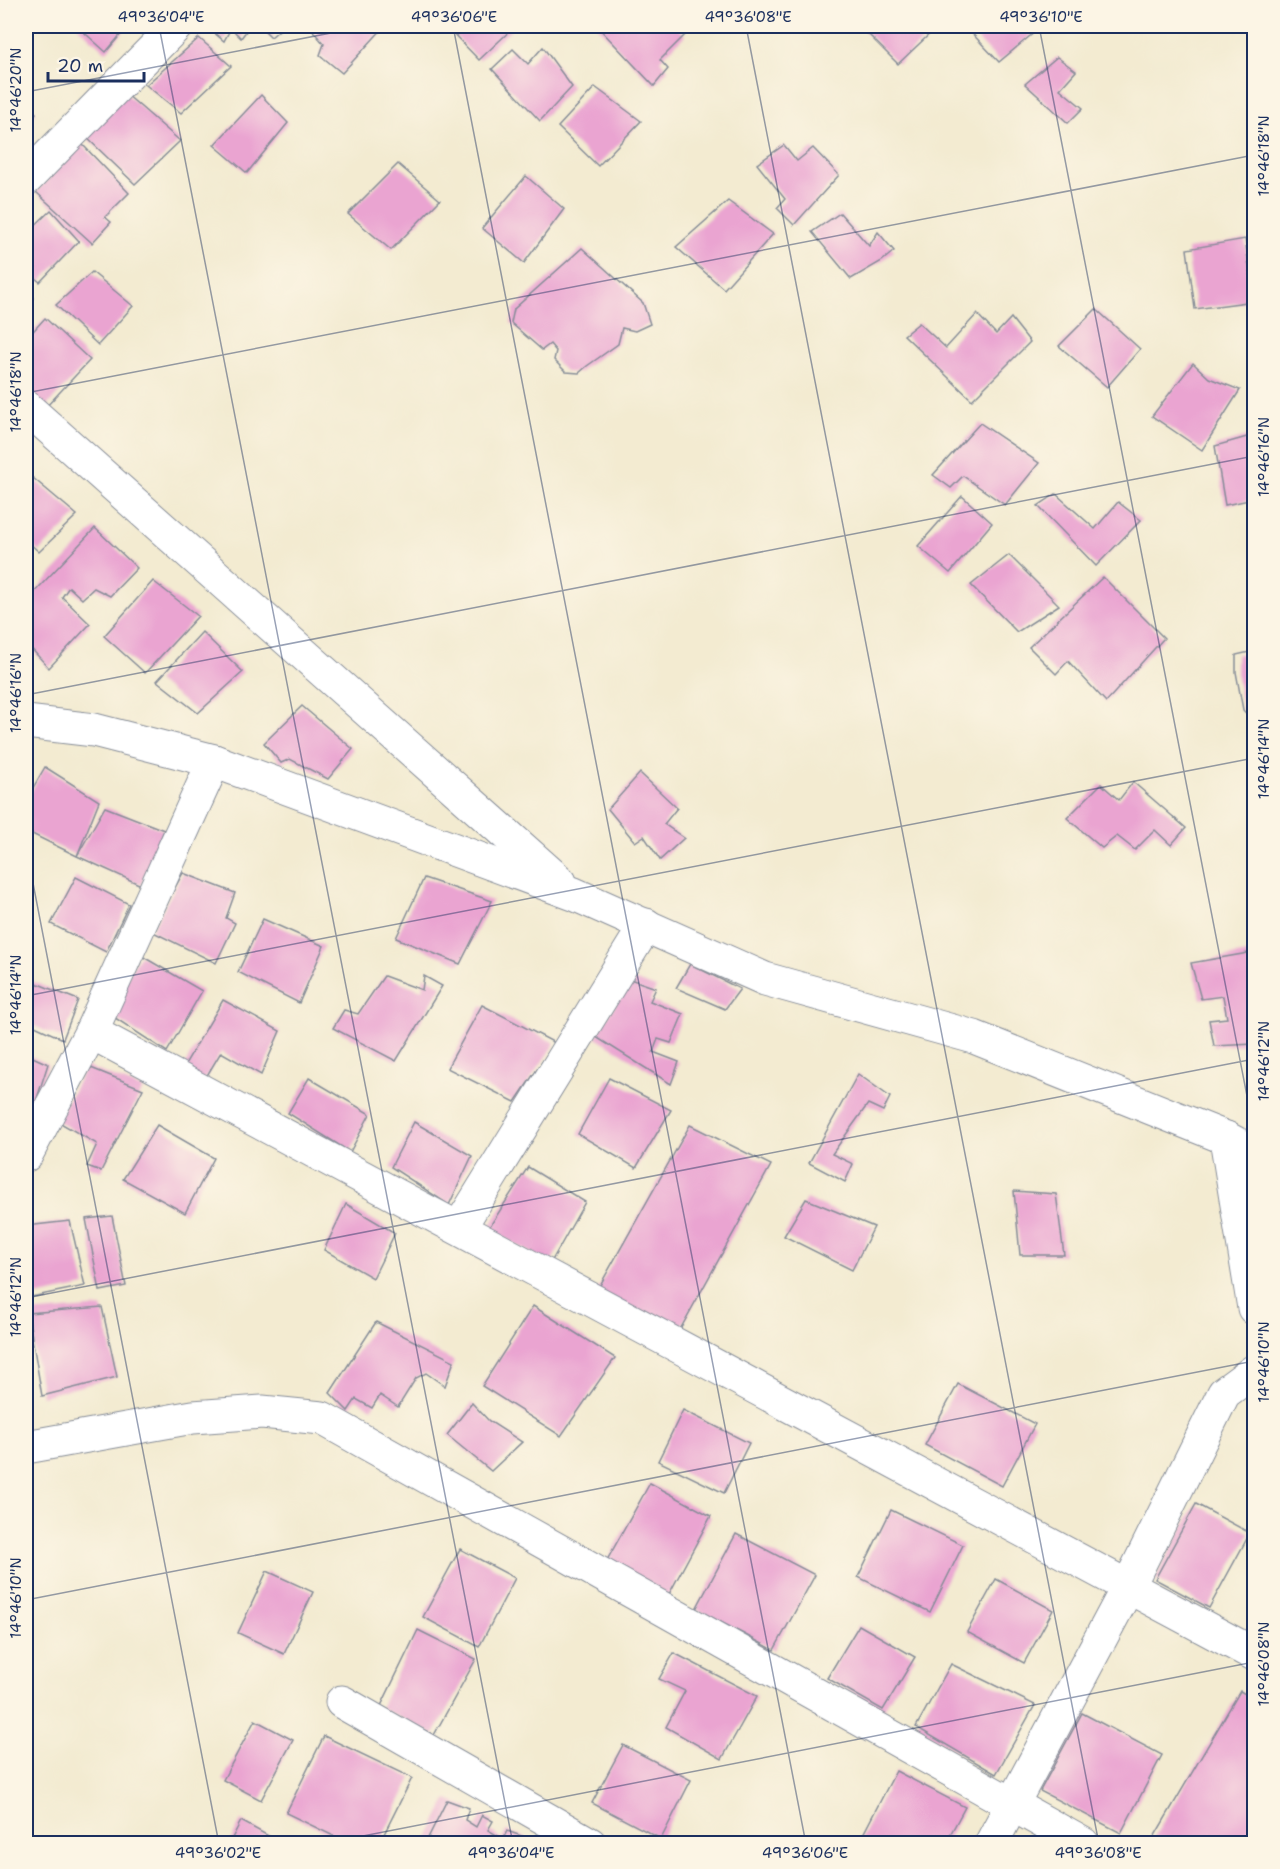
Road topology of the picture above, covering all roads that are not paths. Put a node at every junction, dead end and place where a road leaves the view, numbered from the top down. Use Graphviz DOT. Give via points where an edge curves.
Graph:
graph roads {
  1 [pos="177,26"];
  2 [pos="26,178"];
  3 [pos="26,407"];
  4 [pos="26,722"];
  5 [pos="214,761"];
  6 [pos="574,894"];
  7 [pos="646,926"];
  8 [pos="91,1032"];
  9 [pos="1240,1145"];
  10 [pos="26,1155"];
  11 [pos="459,1228"];
  12 [pos="1254,1308"];
  13 [pos="1254,1371"];
  14 [pos="26,1447"];
  15 [pos="1128,1587"];
  16 [pos="1254,1654"];
  17 [pos="342,1702"];
  18 [pos="1012,1804"];
  19 [pos="590,1844"];
  20 [pos="991,1844"];
  21 [pos="1083,1844"];
  1 -- 2 [label="street"];
  3 -- 6 [label="street"];
  4 -- 5 [label="street" via="94,730"];
  5 -- 6 [label="street"];
  5 -- 8 [label="street"];
  6 -- 7 [label="street"];
  7 -- 9 [label="street" via="765,979 974,1037"];
  7 -- 11 [label="street"];
  8 -- 10 [label="street"];
  8 -- 11 [label="street"];
  9 -- 12 [label="street"];
  11 -- 15 [label="street"];
  13 -- 15 [label="street" via="1224,1393"];
  14 -- 18 [label="street" via="193,1417 262,1412 322,1418"];
  15 -- 16 [label="street"];
  15 -- 18 [label="street"];
  17 -- 19 [label="street"];
  18 -- 20 [label="street"];
  18 -- 21 [label="street"];
}
